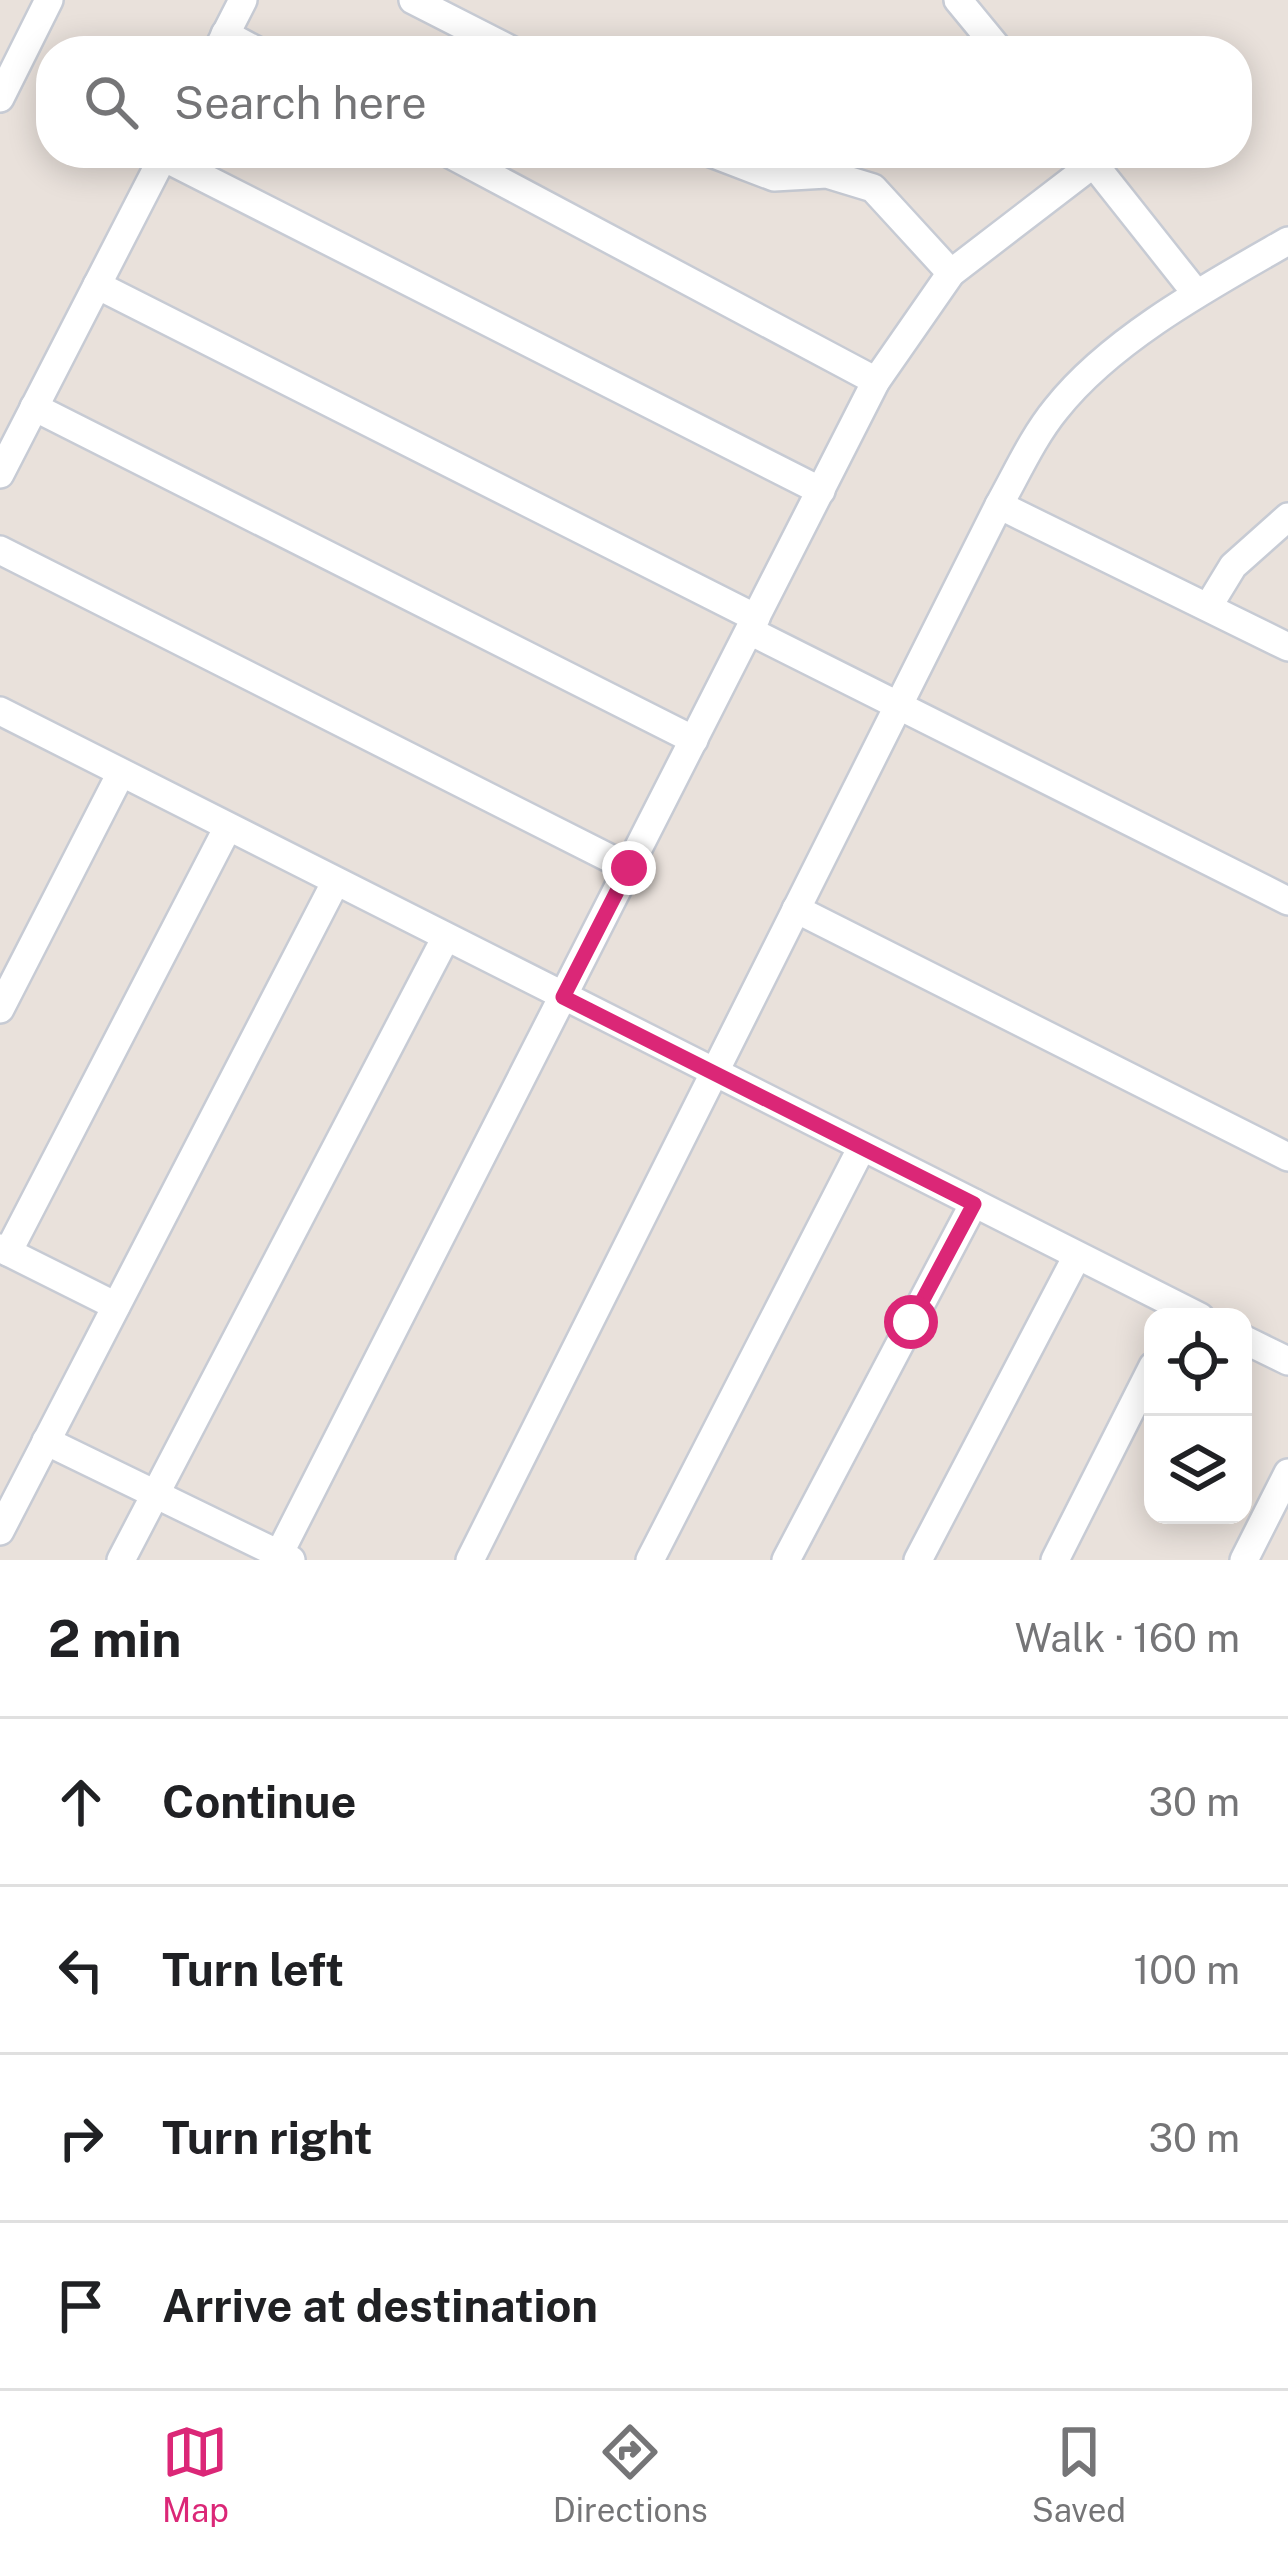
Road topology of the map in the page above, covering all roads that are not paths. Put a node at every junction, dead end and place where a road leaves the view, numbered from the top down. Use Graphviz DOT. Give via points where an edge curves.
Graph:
graph roads {
  1 [pos="49,0"];
  2 [pos="243,0"];
  3 [pos="413,0"];
  4 [pos="958,0"];
  5 [pos="225,36"];
  6 [pos="484,36"];
  7 [pos="988,36"];
  8 [pos="0,98"];
  9 [pos="157,168"];
  10 [pos="189,168"];
  11 [pos="476,168"];
  12 [pos="750,168"];
  13 [pos="1077,168"];
  14 [pos="1097,168"];
  15 [pos="1288,242"];
  16 [pos="951,273"];
  17 [pos="97,285"];
  18 [pos="1196,293"];
  19 [pos="877,381"];
  20 [pos="34,407"];
  21 [pos="0,474"];
  22 [pos="821,491"];
  23 [pos="999,505"];
  24 [pos="1288,517"];
  25 [pos="0,550"];
  26 [pos="1208,607"];
  27 [pos="753,624"];
  28 [pos="1288,647"];
  29 [pos="898,708"];
  30 [pos="4,721"];
  31 [pos="694,740"];
  32 [pos="121,773"];
  33 [pos="228,827"];
  34 [pos="629,868"];
  35 [pos="334,883"];
  36 [pos="1288,902"];
  37 [pos="796,909"];
  38 [pos="445,939"];
  39 [pos="563,997"];
  40 [pos="0,1009"];
  41 [pos="713,1075"];
  42 [pos="862,1148"];
  43 [pos="1288,1157"];
  44 [pos="974,1204"];
  45 [pos="4,1250"];
  46 [pos="1077,1256"];
  47 [pos="116,1306"];
  48 [pos="1176,1308"];
  49 [pos="1252,1343"];
  50 [pos="1288,1361"];
  51 [pos="1144,1384"];
  52 [pos="46,1441"];
  53 [pos="1288,1473"];
  54 [pos="156,1494"];
  55 [pos="1280,1510"];
  56 [pos="0,1529"];
  57 [pos="282,1558"];
  58 [pos="121,1560"];
  59 [pos="470,1560"];
  60 [pos="650,1560"];
  61 [pos="786,1560"];
  62 [pos="918,1560"];
  63 [pos="1055,1560"];
  64 [pos="1244,1560"];
  1 -- 8 [label="street"];
  2 -- 5 [label="street"];
  3 -- 6 [label="street"];
  4 -- 7 [label="street"];
  9 -- 17 [label="street"];
  10 -- 22 [label="street"];
  11 -- 19 [label="street"];
  12 -- 16 [label="street" via="773,177 827,174 873,188"];
  13 -- 16 [label="street"];
  14 -- 18 [label="street"];
  15 -- 18 [label="street"];
  16 -- 19 [label="street"];
  17 -- 20 [label="street"];
  17 -- 27 [label="street"];
  18 -- 23 [label="street" via="1055,409"];
  19 -- 22 [label="street"];
  20 -- 21 [label="street"];
  20 -- 31 [label="street"];
  22 -- 27 [label="street"];
  23 -- 26 [label="street"];
  23 -- 29 [label="street"];
  24 -- 26 [label="street" via="1234,566"];
  25 -- 34 [label="street"];
  26 -- 28 [label="street"];
  27 -- 29 [label="street"];
  27 -- 31 [label="street"];
  29 -- 36 [label="street"];
  29 -- 37 [label="street"];
  30 -- 32 [label="street"];
  31 -- 34 [label="street"];
  32 -- 33 [label="street"];
  32 -- 40 [label="street"];
  33 -- 35 [label="street"];
  33 -- 45 [label="street"];
  34 -- 39 [label="street"];
  35 -- 38 [label="street"];
  35 -- 47 [label="street"];
  37 -- 41 [label="street"];
  37 -- 43 [label="street"];
  38 -- 39 [label="street"];
  38 -- 54 [label="street"];
  39 -- 41 [label="street"];
  39 -- 57 [label="street"];
  41 -- 42 [label="street"];
  41 -- 59 [label="street"];
  42 -- 44 [label="street"];
  42 -- 60 [label="street"];
  44 -- 46 [label="street"];
  44 -- 61 [label="street"];
  45 -- 47 [label="street"];
  46 -- 48 [label="street"];
  46 -- 62 [label="street"];
  47 -- 52 [label="street"];
  49 -- 50 [label="street"];
  51 -- 63 [label="street"];
  52 -- 54 [label="street"];
  52 -- 56 [label="street"];
  53 -- 55 [label="street"];
  54 -- 57 [label="street"];
  54 -- 58 [label="street"];
  55 -- 64 [label="street"];
}
